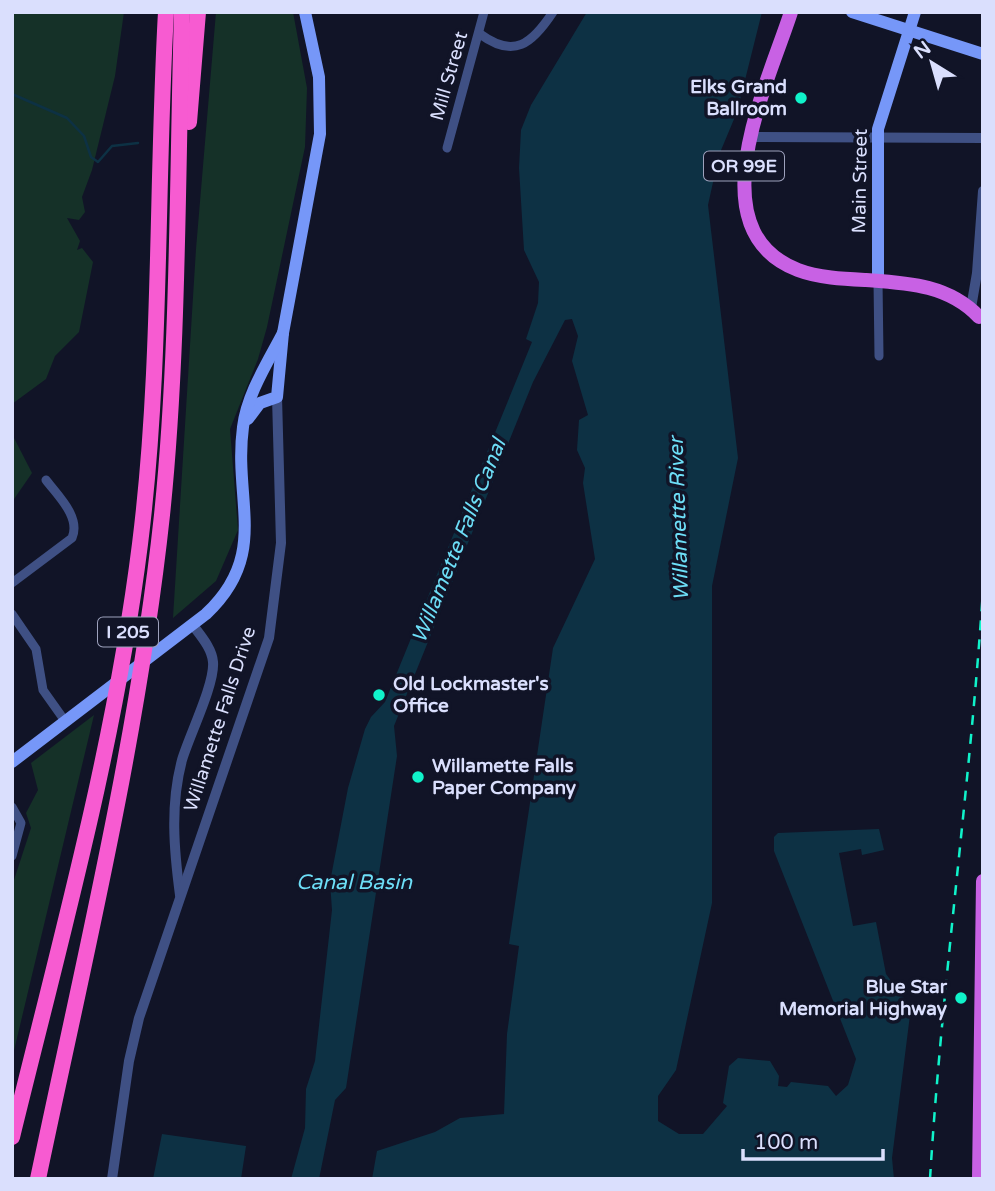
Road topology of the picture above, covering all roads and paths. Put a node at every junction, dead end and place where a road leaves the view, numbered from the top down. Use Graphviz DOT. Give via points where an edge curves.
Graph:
graph roads {
  1 [pos="166,12"];
  2 [pos="182,12"];
  3 [pos="198,12"];
  4 [pos="305,12"];
  5 [pos="484,12"];
  6 [pos="553,12"];
  7 [pos="792,12"];
  8 [pos="915,12"];
  9 [pos="853,13"];
  10 [pos="909,31"];
  11 [pos="480,34"];
  12 [pos="983,54"];
  13 [pos="751,137"];
  14 [pos="983,138"];
  15 [pos="877,139"];
  16 [pos="447,148"];
  17 [pos="983,191"];
  18 [pos="175,239"];
  19 [pos="878,281"];
  20 [pos="975,312"];
  21 [pos="283,333"];
  22 [pos="879,356"];
  23 [pos="276,397"];
  24 [pos="242,428"];
  25 [pos="46,480"];
  26 [pos="12,583"];
  27 [pos="12,614"];
  28 [pos="192,624"];
  29 [pos="65,721"];
  30 [pos="12,762"];
  31 [pos="12,807"];
  32 [pos="12,856"];
  33 [pos="983,881"];
  34 [pos="180,898"];
  35 [pos="12,1137"];
  36 [pos="38,1179"];
  37 [pos="112,1179"];
  38 [pos="979,1179"];
  1 -- 35 [label="highway, I 205" via="150,448 134,594 102,760"];
  2 -- 18 [label="highway, I 205"];
  3 -- 18 [label="highway"];
  4 -- 21 [label="main road, Willamette Falls Drive" via="319,77 320,134"];
  5 -- 11 [label="street, Mill Street"];
  6 -- 11 [label="street" via="542,30 513,49 497,47"];
  7 -- 13 [label="highway, OR 99E"];
  8 -- 10 [label="main road, Main Street"];
  9 -- 10 [label="main road"];
  10 -- 12 [label="main road"];
  10 -- 15 [label="main road, Main Street"];
  11 -- 16 [label="street, Mill Street"];
  13 -- 15 [label="street"];
  13 -- 19 [label="highway, OR 99E" via="743,196 761,244 802,272"];
  14 -- 15 [label="street"];
  15 -- 19 [label="main road, Main Street"];
  17 -- 20 [label="street"];
  18 -- 36 [label="highway, I 205" via="162,513 148,628"];
  19 -- 20 [label="highway, OR 99E" via="931,288"];
  19 -- 22 [label="street, Main Street"];
  21 -- 23 [label="main road, Willamette Falls Drive"];
  21 -- 24 [label="main road"];
  23 -- 24 [label="main road" via="260,403"];
  23 -- 34 [label="street, Willamette Falls Drive" via="281,543 272,623"];
  24 -- 28 [label="main road" via="243,556 230,587"];
  25 -- 26 [label="street" via="74,519 72,538"];
  27 -- 29 [label="street" via="36,649 43,690"];
  28 -- 29 [label="main road"];
  28 -- 34 [label="street" via="210,651 213,668 175,794"];
  29 -- 30 [label="main road"];
  31 -- 32 [label="street" via="21,822"];
  33 -- 38 [label="highway"];
  34 -- 37 [label="street, Willamette Falls Drive" via="133,1041"];
}
